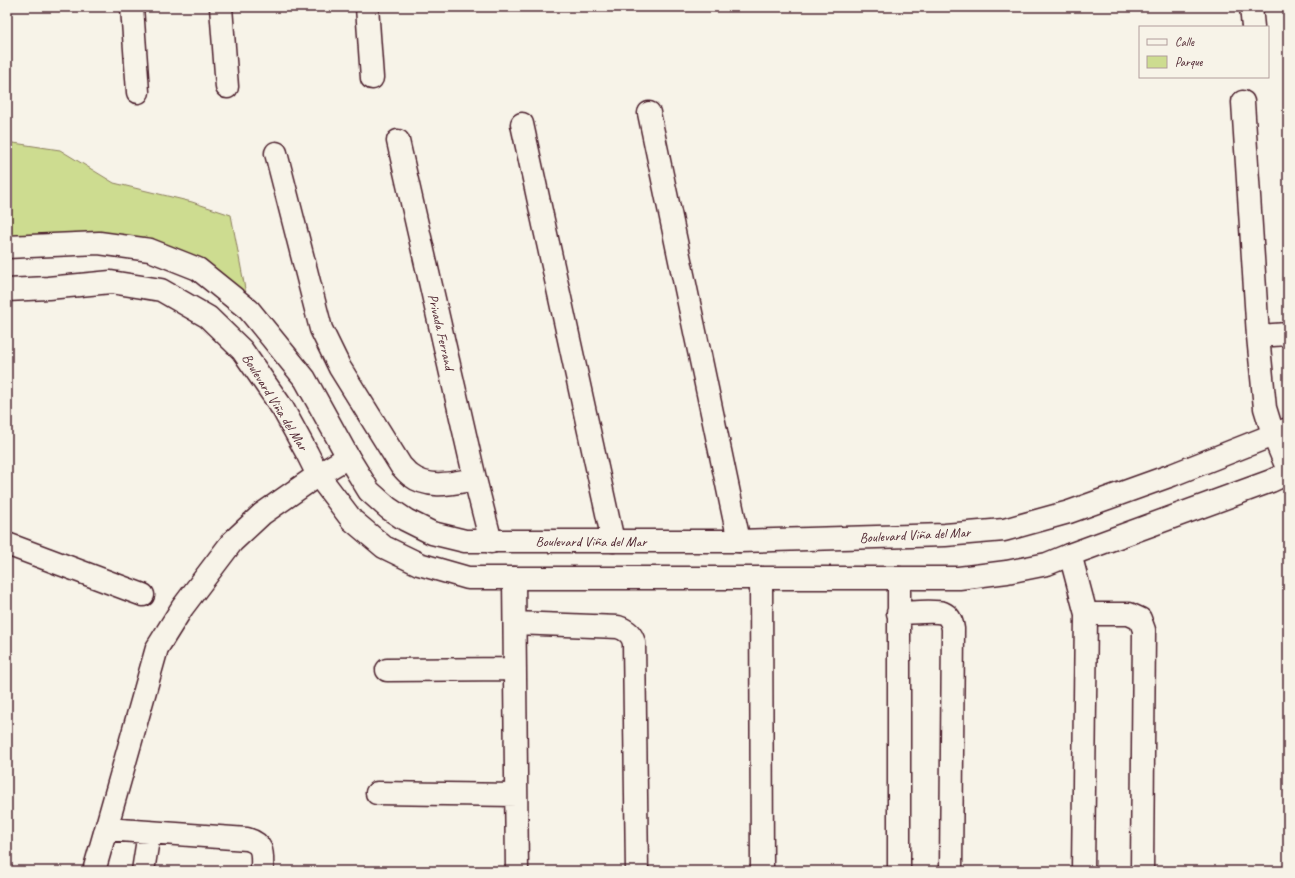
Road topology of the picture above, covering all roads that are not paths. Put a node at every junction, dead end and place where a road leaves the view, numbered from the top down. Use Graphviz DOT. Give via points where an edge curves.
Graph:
graph roads {
  1 [pos="132,7"];
  2 [pos="221,7"];
  3 [pos="367,7"];
  4 [pos="1251,7"];
  5 [pos="1253,26"];
  6 [pos="372,78"];
  7 [pos="227,87"];
  8 [pos="138,92"];
  9 [pos="1243,102"];
  10 [pos="649,113"];
  11 [pos="522,124"];
  12 [pos="398,141"];
  13 [pos="276,153"];
  14 [pos="7,247"];
  15 [pos="7,290"];
  16 [pos="1288,334"];
  17 [pos="1258,336"];
  18 [pos="1281,431"];
  19 [pos="348,458"];
  20 [pos="1288,472"];
  21 [pos="318,475"];
  22 [pos="475,479"];
  23 [pos="488,532"];
  24 [pos="613,541"];
  25 [pos="739,542"];
  26 [pos="7,544"];
  27 [pos="1069,555"];
  28 [pos="514,578"];
  29 [pos="761,578"];
  30 [pos="899,578"];
  31 [pos="143,595"];
  32 [pos="898,613"];
  33 [pos="1086,614"];
  34 [pos="515,623"];
  35 [pos="515,669"];
  36 [pos="387,670"];
  37 [pos="377,793"];
  38 [pos="516,795"];
  39 [pos="106,829"];
  40 [pos="149,832"];
  41 [pos="94,871"];
  42 [pos="143,871"];
  43 [pos="262,871"];
  44 [pos="517,871"];
  45 [pos="637,871"];
  46 [pos="762,871"];
  47 [pos="900,871"];
  48 [pos="951,871"];
  49 [pos="1083,871"];
  50 [pos="1142,871"];
  1 -- 8 [label="street"];
  2 -- 7 [label="street"];
  3 -- 6 [label="street"];
  4 -- 5 [label="street"];
  9 -- 17 [label="street"];
  10 -- 25 [label="street"];
  11 -- 24 [label="street"];
  12 -- 22 [label="street, Privada Ferrand"];
  13 -- 22 [label="street" via="321,329 340,368 401,466 410,475 425,483 446,484"];
  14 -- 19 [label="street, Boulevard Viña del Mar" via="99,243 150,250 198,269 249,310 305,379"];
  15 -- 21 [label="street, Boulevard Viña del Mar" via="111,282 162,290 208,316 242,350 283,409"];
  16 -- 17 [label="street"];
  17 -- 18 [label="street" via="1265,408"];
  18 -- 20 [label="street"];
  18 -- 25 [label="street, Boulevard Viña del Mar" via="1172,475 1076,509 1004,530"];
  19 -- 21 [label="street"];
  19 -- 23 [label="street, Boulevard Viña del Mar" via="369,491 406,520 432,533 465,541"];
  20 -- 27 [label="street, Boulevard Viña del Mar" via="1271,481"];
  21 -- 28 [label="street, Boulevard Viña del Mar" via="352,520 384,547 419,564 468,578"];
  21 -- 39 [label="street" via="262,514 232,542 182,608 162,641"];
  22 -- 23 [label="street, Privada Ferrand"];
  23 -- 24 [label="street, Boulevard Viña del Mar"];
  24 -- 25 [label="street, Boulevard Viña del Mar"];
  26 -- 31 [label="street"];
  27 -- 30 [label="street, Boulevard Viña del Mar" via="1047,564 1007,572 958,578"];
  27 -- 33 [label="street"];
  28 -- 29 [label="street, Boulevard Viña del Mar"];
  28 -- 34 [label="street"];
  29 -- 30 [label="street, Boulevard Viña del Mar"];
  29 -- 46 [label="street"];
  30 -- 32 [label="street"];
  32 -- 47 [label="street"];
  32 -- 48 [label="street" via="944,613 952,622"];
  33 -- 49 [label="street"];
  33 -- 50 [label="street" via="1129,614 1140,619 1144,630"];
  34 -- 35 [label="street"];
  34 -- 45 [label="street" via="618,627 633,637"];
  35 -- 36 [label="street"];
  35 -- 38 [label="street"];
  37 -- 38 [label="street"];
  38 -- 44 [label="street"];
  39 -- 40 [label="street"];
  39 -- 41 [label="street"];
  40 -- 42 [label="street"];
  40 -- 43 [label="street" via="253,841 261,849"];
}
